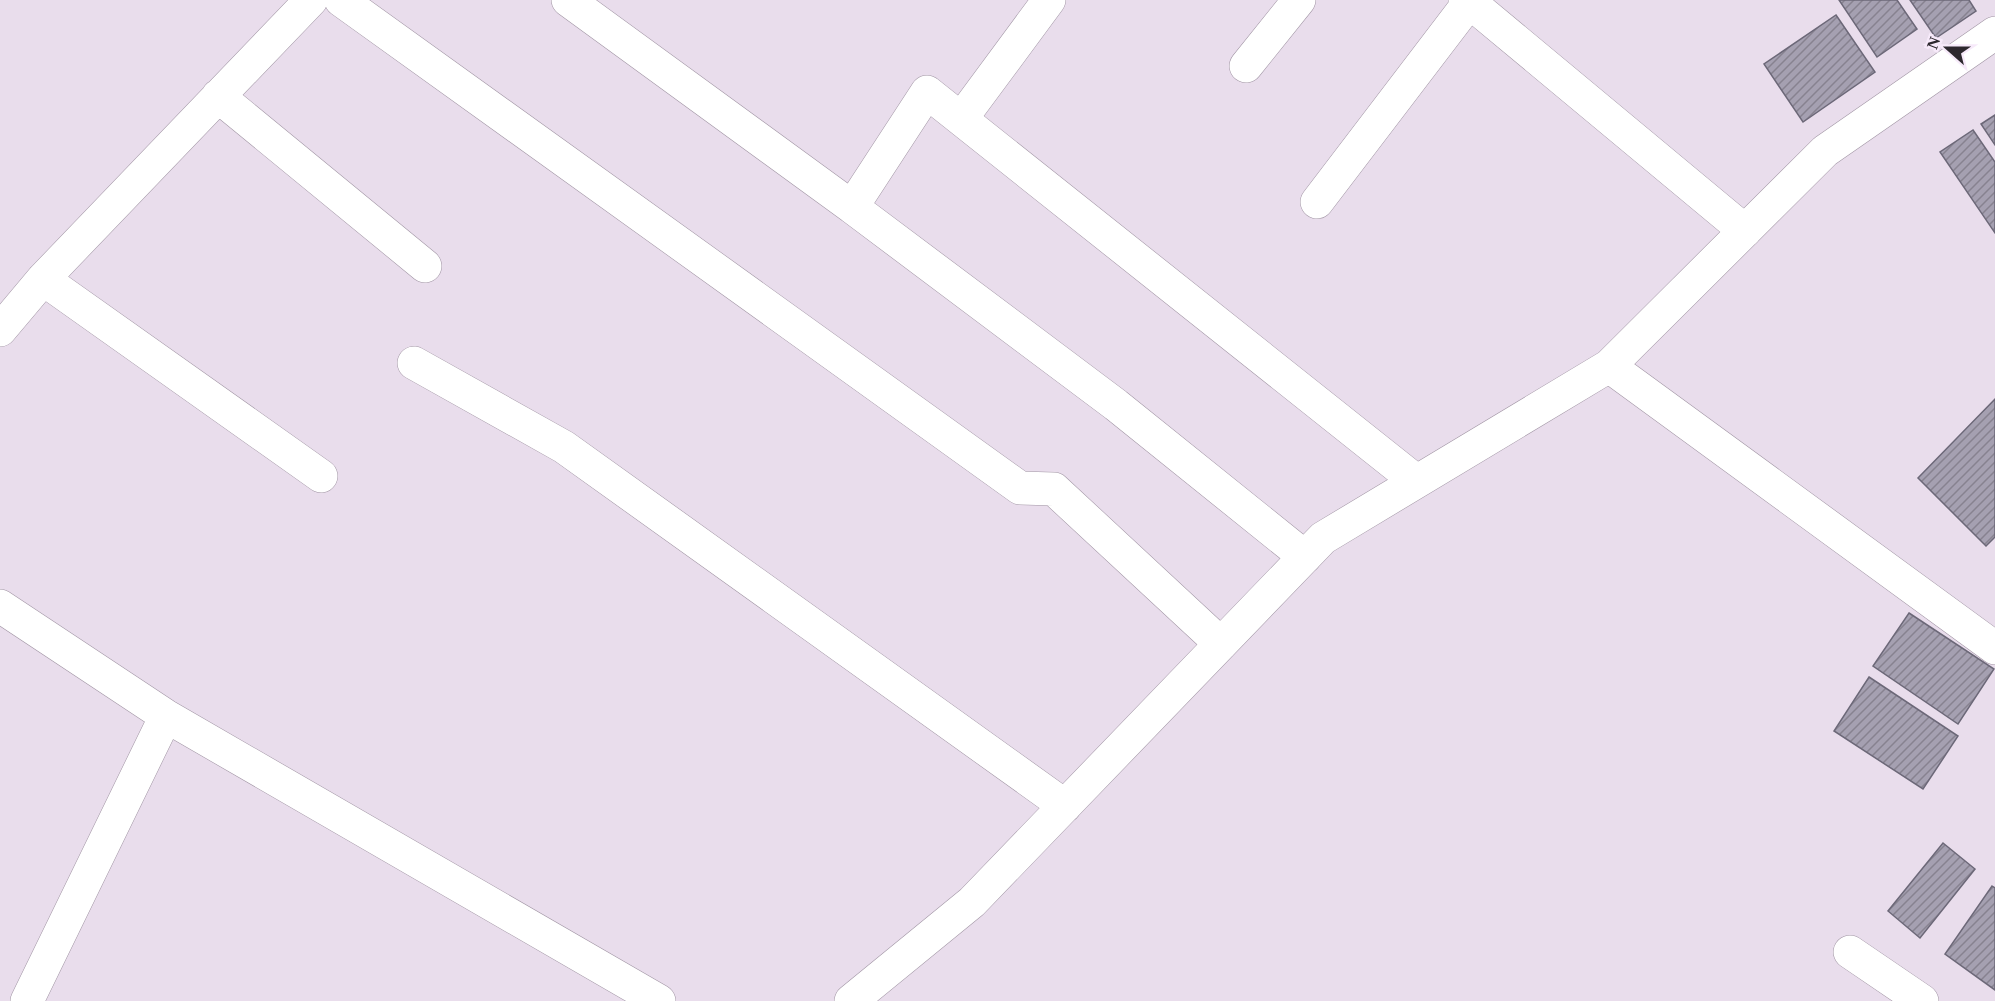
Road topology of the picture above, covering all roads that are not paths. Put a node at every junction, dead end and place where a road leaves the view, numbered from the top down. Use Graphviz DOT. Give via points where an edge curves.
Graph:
graph roads {
  1 [pos="311,0"];
  2 [pos="341,0"];
  3 [pos="568,0"];
  4 [pos="1049,0"];
  5 [pos="1299,0"];
  6 [pos="1468,1"];
  7 [pos="1995,33"];
  8 [pos="1246,66"];
  9 [pos="218,96"];
  10 [pos="961,119"];
  11 [pos="1317,202"];
  12 [pos="852,207"];
  13 [pos="1745,231"];
  14 [pos="425,266"];
  15 [pos="43,279"];
  16 [pos="0,330"];
  17 [pos="414,363"];
  18 [pos="1609,366"];
  19 [pos="321,476"];
  20 [pos="1416,481"];
  21 [pos="1305,557"];
  22 [pos="0,606"];
  23 [pos="1221,644"];
  24 [pos="1995,648"];
  25 [pos="166,716"];
  26 [pos="1065,806"];
  27 [pos="1850,952"];
  28 [pos="27,1001"];
  29 [pos="658,1001"];
  30 [pos="851,1001"];
  31 [pos="1922,1001"];
  1 -- 9 [label="street"];
  2 -- 23 [label="street" via="1020,488 1054,489"];
  3 -- 12 [label="street"];
  4 -- 10 [label="street"];
  5 -- 8 [label="street"];
  6 -- 11 [label="street"];
  6 -- 13 [label="street"];
  7 -- 13 [label="street" via="1825,151"];
  9 -- 14 [label="street"];
  9 -- 15 [label="street"];
  10 -- 12 [label="street" via="927,92"];
  10 -- 20 [label="street"];
  12 -- 21 [label="street" via="1116,405"];
  13 -- 18 [label="street"];
  15 -- 16 [label="street"];
  15 -- 19 [label="street"];
  17 -- 26 [label="street" via="564,447"];
  18 -- 20 [label="street"];
  18 -- 24 [label="street"];
  20 -- 21 [label="street" via="1323,538"];
  21 -- 23 [label="street"];
  22 -- 25 [label="street"];
  23 -- 26 [label="street"];
  25 -- 28 [label="street"];
  25 -- 29 [label="street"];
  26 -- 30 [label="street" via="972,902"];
  27 -- 31 [label="street"];
}
